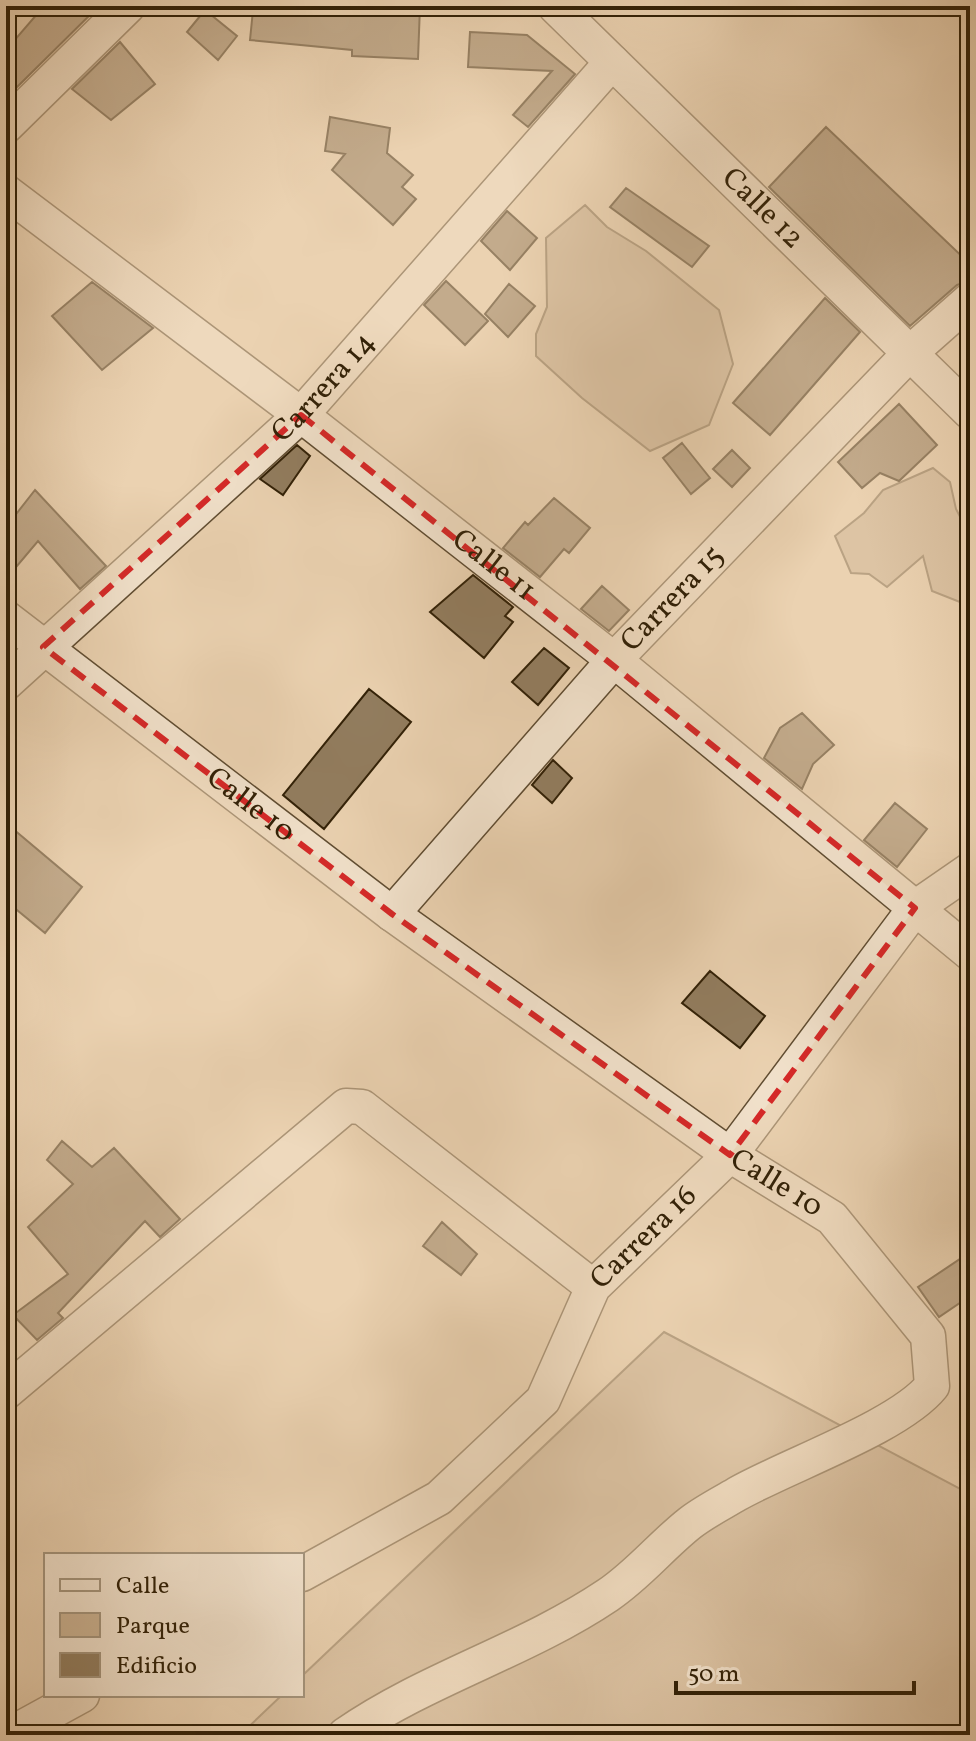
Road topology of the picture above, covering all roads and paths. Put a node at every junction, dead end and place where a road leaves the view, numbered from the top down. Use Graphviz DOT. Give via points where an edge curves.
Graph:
graph roads {
  1 [pos="128,6"];
  2 [pos="550,7"];
  3 [pos="612,62"];
  4 [pos="6,126"];
  5 [pos="6,192"];
  6 [pos="970,300"];
  7 [pos="911,352"];
  8 [pos="970,412"];
  9 [pos="301,415"];
  10 [pos="6,618"];
  11 [pos="43,647"];
  12 [pos="614,660"];
  13 [pos="6,683"];
  14 [pos="970,870"];
  15 [pos="915,908"];
  16 [pos="392,914"];
  17 [pos="970,953"];
  18 [pos="730,1155"];
  19 [pos="593,1287"];
  20 [pos="6,1392"];
  21 [pos="304,1573"];
  22 [pos="78,1697"];
  23 [pos="9,1735"];
  24 [pos="345,1735"];
  1 -- 4 [label="street"];
  2 -- 3 [label="street, Calle 12"];
  3 -- 7 [label="street, Calle 12"];
  3 -- 9 [label="street, Carrera 14"];
  5 -- 9 [label="street, Calle 11"];
  6 -- 7 [label="street, Carrera 15"];
  7 -- 8 [label="street, Calle 12"];
  7 -- 12 [label="street, Carrera 15"];
  9 -- 11 [label="street, Carrera 14"];
  9 -- 12 [label="street, Calle 11"];
  10 -- 11 [label="street, Calle 10"];
  11 -- 13 [label="street, Carrera 14"];
  11 -- 16 [label="street, Calle 10"];
  12 -- 15 [label="street, Calle 11"];
  12 -- 16 [label="street, Carrera 15"];
  14 -- 15 [label="street, Carrera 16"];
  15 -- 17 [label="street, Calle 11"];
  15 -- 18 [label="street, Carrera 16"];
  16 -- 18 [label="street, Calle 10"];
  18 -- 19 [label="street, Carrera 16"];
  18 -- 24 [label="street, Calle 10" via="832,1218 928,1336 932,1386 921,1400 890,1419 794,1464 691,1522 609,1594"];
  19 -- 20 [label="street" via="362,1107 346,1106"];
  19 -- 21 [label="street, Carrera 16" via="543,1400 439,1498"];
  22 -- 23 [label="street"];
}
